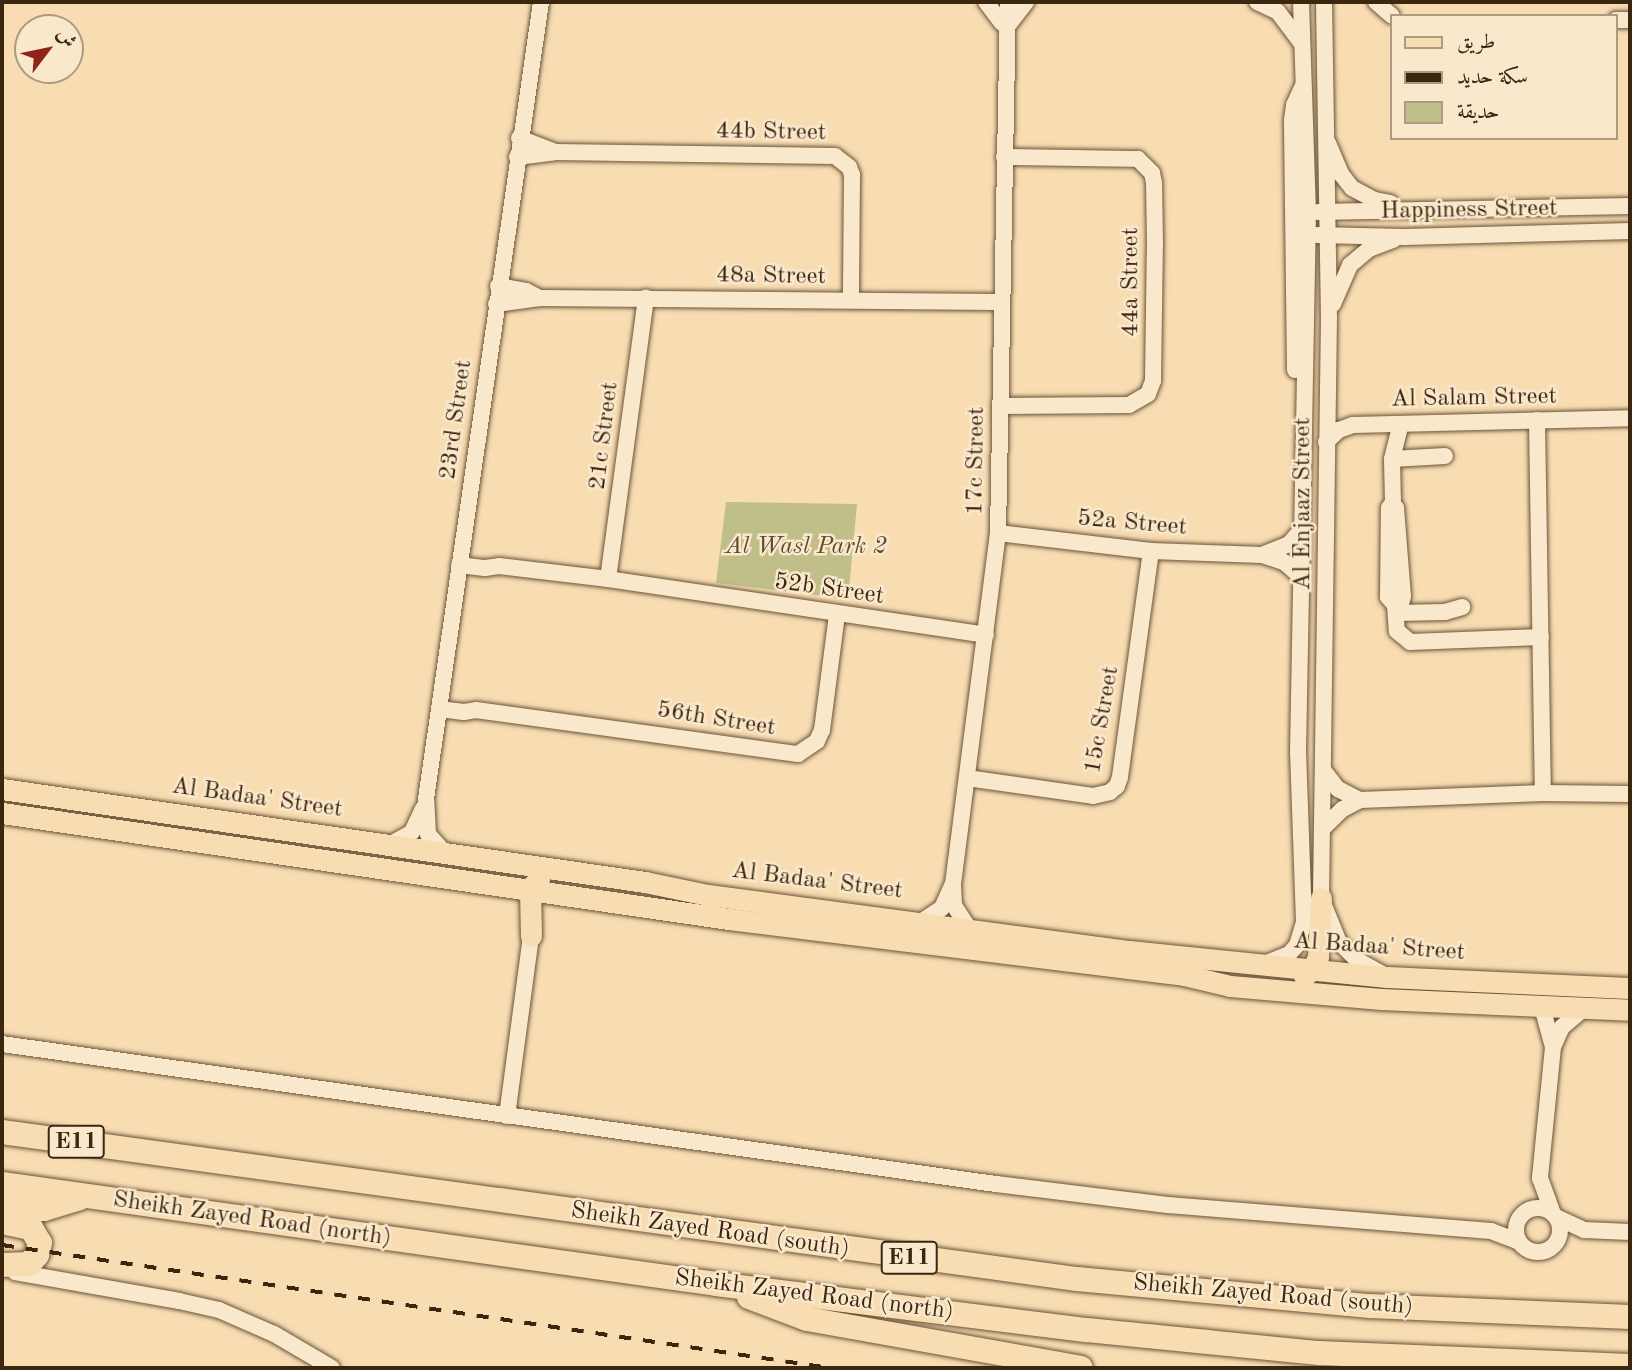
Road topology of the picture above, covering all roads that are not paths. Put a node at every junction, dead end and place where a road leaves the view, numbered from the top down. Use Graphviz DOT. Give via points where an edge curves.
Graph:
graph roads {
  1 [pos="531,2"];
  2 [pos="541,2"];
  3 [pos="986,2"];
  4 [pos="1006,2"];
  5 [pos="1026,2"];
  6 [pos="1257,2"];
  7 [pos="1301,2"];
  8 [pos="1376,2"];
  9 [pos="1326,6"];
  10 [pos="1390,14"];
  11 [pos="1006,28"];
  12 [pos="1301,43"];
  13 [pos="532,48"];
  14 [pos="1305,84"];
  15 [pos="1325,135"];
  16 [pos="519,138"];
  17 [pos="555,152"];
  18 [pos="517,157"];
  19 [pos="1004,157"];
  20 [pos="1630,206"];
  21 [pos="1410,209"];
  22 [pos="1326,212"];
  23 [pos="1308,213"];
  24 [pos="1630,231"];
  25 [pos="1327,234"];
  26 [pos="1308,235"];
  27 [pos="1404,237"];
  28 [pos="498,286"];
  29 [pos="540,298"];
  30 [pos="646,298"];
  31 [pos="851,300"];
  32 [pos="1002,302"];
  33 [pos="496,304"];
  34 [pos="1329,317"];
  35 [pos="1001,406"];
  36 [pos="1305,411"];
  37 [pos="1630,418"];
  38 [pos="1537,421"];
  39 [pos="1401,424"];
  40 [pos="1326,442"];
  41 [pos="1446,452"];
  42 [pos="1392,454"];
  43 [pos="1302,529"];
  44 [pos="998,533"];
  45 [pos="1151,551"];
  46 [pos="1262,555"];
  47 [pos="460,559"];
  48 [pos="1301,576"];
  49 [pos="608,579"];
  50 [pos="1462,607"];
  51 [pos="1395,609"];
  52 [pos="837,614"];
  53 [pos="986,635"];
  54 [pos="1541,637"];
  55 [pos="440,703"];
  56 [pos="1323,770"];
  57 [pos="967,778"];
  58 [pos="2,789"];
  59 [pos="1543,793"];
  60 [pos="1630,794"];
  61 [pos="426,799"];
  62 [pos="1360,800"];
  63 [pos="2,813"];
  64 [pos="1322,829"];
  65 [pos="389,845"];
  66 [pos="444,853"];
  67 [pos="645,882"];
  68 [pos="953,884"];
  69 [pos="530,888"];
  70 [pos="569,895"];
  71 [pos="1321,898"];
  72 [pos="921,922"];
  73 [pos="970,930"];
  74 [pos="531,936"];
  75 [pos="1261,965"];
  76 [pos="1312,970"];
  77 [pos="1184,975"];
  78 [pos="1387,977"];
  79 [pos="1630,988"];
  80 [pos="1542,1006"];
  81 [pos="1585,1008"];
  82 [pos="1630,1010"];
  83 [pos="2,1044"];
  84 [pos="1553,1047"];
  85 [pos="507,1116"];
  86 [pos="2,1132"];
  87 [pos="1540,1178"];
  88 [pos="2,1184"];
  89 [pos="83,1196"];
  90 [pos="2,1208"];
  91 [pos="1520,1216"];
  92 [pos="1554,1216"];
  93 [pos="2,1222"];
  94 [pos="1470,1229"];
  95 [pos="1630,1232"];
  96 [pos="1519,1242"];
  97 [pos="2,1265"];
  98 [pos="2,1271"];
  99 [pos="2,1281"];
  100 [pos="716,1284"];
  101 [pos="147,1296"];
  102 [pos="1630,1317"];
  103 [pos="1630,1366"];
  104 [pos="332,1368"];
  105 [pos="1081,1368"];
  1 -- 13 [label="street, 23rd Street"];
  2 -- 13 [label="street, 23rd Street"];
  3 -- 11 [label="street"];
  4 -- 11 [label="street, 17c Street"];
  5 -- 11 [label="street"];
  6 -- 12 [label="street" via="1278,12"];
  7 -- 12 [label="street, Al Enjaaz Street"];
  8 -- 10 [label="street"];
  9 -- 15 [label="street, Al Enjaaz Street"];
  11 -- 19 [label="street, 17c Street"];
  12 -- 14 [label="street, Al Enjaaz Street"];
  13 -- 16 [label="street, 23rd Street"];
  14 -- 23 [label="street, Al Enjaaz Street"];
  14 -- 36 [label="street, Al Enjaaz Street" via="1292,121 1295,379"];
  15 -- 21 [label="street" via="1352,188"];
  15 -- 22 [label="street, Al Enjaaz Street"];
  16 -- 17 [label="street, 44b Street"];
  16 -- 18 [label="street, 23rd Street"];
  17 -- 18 [label="street, 44b Street"];
  17 -- 31 [label="street, 44b Street" via="826,154 842,159 852,175"];
  18 -- 28 [label="street, 23rd Street"];
  19 -- 32 [label="street, 17c Street"];
  19 -- 35 [label="street, 44a Street" via="1138,159 1152,173 1155,244 1153,381 1148,394 1129,405"];
  20 -- 21 [label="street, Happiness Street"];
  21 -- 22 [label="street, Happiness Street"];
  22 -- 23 [label="street, Happiness Street"];
  22 -- 25 [label="street, Al Enjaaz Street"];
  23 -- 26 [label="street, Al Enjaaz Street"];
  24 -- 27 [label="street, Happiness Street"];
  25 -- 26 [label="street, Happiness Street"];
  25 -- 27 [label="street, Happiness Street"];
  25 -- 34 [label="street, Al Enjaaz Street"];
  26 -- 36 [label="street, Al Enjaaz Street"];
  27 -- 34 [label="street" via="1369,249 1350,265"];
  28 -- 29 [label="street, 48a Street"];
  28 -- 33 [label="street, 23rd Street"];
  29 -- 30 [label="street, 48a Street"];
  29 -- 33 [label="street, 48a Street"];
  30 -- 31 [label="street, 48a Street"];
  30 -- 49 [label="street, 21c Street"];
  31 -- 32 [label="street, 48a Street"];
  32 -- 35 [label="street, 17c Street"];
  33 -- 47 [label="street, 23rd Street"];
  34 -- 40 [label="street, Al Enjaaz Street"];
  35 -- 44 [label="street, 17c Street"];
  36 -- 43 [label="street, Al Enjaaz Street"];
  37 -- 38 [label="street, Al Salam Street"];
  38 -- 39 [label="street, Al Salam Street"];
  38 -- 54 [label="street"];
  39 -- 40 [label="street, Al Salam Street" via="1345,426"];
  39 -- 42 [label="street"];
  40 -- 56 [label="street, Al Enjaaz Street"];
  41 -- 42 [label="street"];
  42 -- 51 [label="street" via="1388,597"];
  43 -- 46 [label="street, 52a Street" via="1289,544"];
  43 -- 48 [label="street, Al Enjaaz Street"];
  44 -- 45 [label="street, 52a Street"];
  44 -- 53 [label="street, 17c Street"];
  45 -- 46 [label="street, 52a Street"];
  45 -- 57 [label="street, 15c Street" via="1116,786 1093,796"];
  46 -- 48 [label="street, 52a Street" via="1284,562"];
  47 -- 49 [label="street, 52b Street"];
  47 -- 55 [label="street, 23rd Street"];
  48 -- 75 [label="street, Al Enjaaz Street" via="1298,753 1304,922 1289,954"];
  49 -- 52 [label="street, 52b Street"];
  50 -- 51 [label="street" via="1445,612"];
  51 -- 54 [label="street" via="1399,635 1410,642"];
  52 -- 53 [label="street, 52b Street"];
  52 -- 55 [label="street, 56th Street" via="822,730 817,741 798,754 476,710 464,702"];
  53 -- 57 [label="street, 17c Street"];
  54 -- 59 [label="street"];
  55 -- 61 [label="street, 23rd Street"];
  56 -- 62 [label="street" via="1338,789"];
  56 -- 64 [label="street, Al Enjaaz Street"];
  57 -- 68 [label="street, 17c Street"];
  58 -- 65 [label="main road, Al Badaa' Street"];
  59 -- 60 [label="street"];
  59 -- 62 [label="street"];
  61 -- 65 [label="street, 23rd Street" via="412,832"];
  61 -- 66 [label="street, 23rd Street" via="428,834"];
  62 -- 64 [label="street"];
  63 -- 69 [label="main road, Al Badaa' Street"];
  64 -- 71 [label="street, Al Enjaaz Street"];
  65 -- 66 [label="main road, Al Badaa' Street"];
  66 -- 67 [label="main road, Al Badaa' Street"];
  67 -- 69 [label="main road" via="617,887 542,877"];
  67 -- 72 [label="main road, Al Badaa' Street" via="708,895"];
  68 -- 72 [label="street, 17c Street" via="942,908"];
  68 -- 73 [label="street, 17c Street" via="954,905"];
  69 -- 70 [label="main road, Al Badaa' Street"];
  69 -- 74 [label="main road"];
  70 -- 74 [label="main road" via="540,909"];
  70 -- 77 [label="main road, Al Badaa' Street"];
  71 -- 76 [label="main road" via="1319,950"];
  71 -- 78 [label="street, Al Enjaaz Street" via="1346,950"];
  72 -- 73 [label="main road, Al Badaa' Street"];
  73 -- 75 [label="main road, Al Badaa' Street"];
  74 -- 85 [label="street"];
  75 -- 76 [label="main road, Al Badaa' Street"];
  76 -- 77 [label="main road" via="1285,981"];
  76 -- 78 [label="main road, Al Badaa' Street"];
  77 -- 80 [label="main road, Al Badaa' Street" via="1230,986"];
  78 -- 79 [label="main road, Al Badaa' Street"];
  80 -- 81 [label="main road, Al Badaa' Street"];
  80 -- 84 [label="street"];
  81 -- 82 [label="main road, Al Badaa' Street"];
  81 -- 84 [label="street" via="1562,1027"];
  83 -- 85 [label="street"];
  84 -- 87 [label="street"];
  85 -- 94 [label="street" via="1168,1205"];
  86 -- 102 [label="highway, Sheikh Zayed Road (south) / E11" via="1077,1279 1370,1306"];
  87 -- 91 [label="street"];
  87 -- 92 [label="street"];
  88 -- 89 [label="highway, Sheikh Zayed Road (north) / E11"];
  89 -- 90 [label="highway" via="44,1209"];
  89 -- 100 [label="highway, Sheikh Zayed Road (north) / E11"];
  91 -- 92 [label="street" via="1537,1208"];
  91 -- 94 [label="street"];
  91 -- 96 [label="street"];
  92 -- 95 [label="street" via="1584,1230"];
  92 -- 96 [label="street" via="1559,1234 1550,1248 1533,1252"];
  93 -- 97 [label="highway" via="31,1227 40,1243 29,1264"];
  94 -- 96 [label="street" via="1501,1232"];
  98 -- 101 [label="street"];
  99 -- 101 [label="street"];
  100 -- 103 [label="highway, Sheikh Zayed Road (north) / E11" via="1288,1350"];
  100 -- 105 [label="highway" via="807,1319"];
  101 -- 104 [label="street" via="238,1317"];
}
